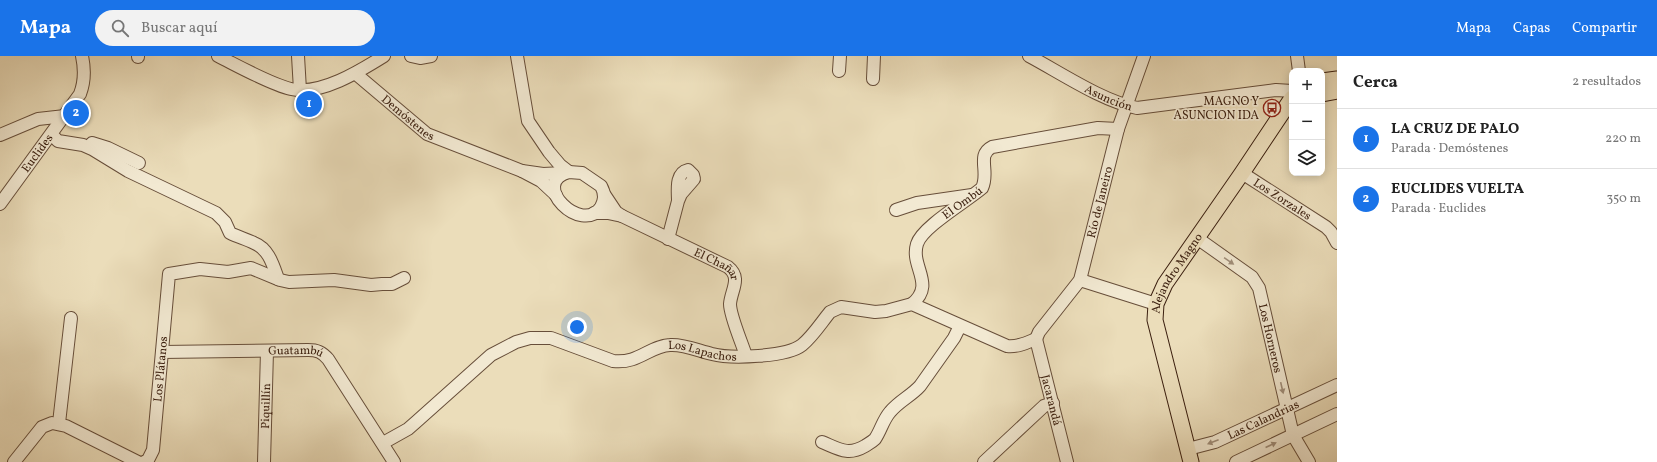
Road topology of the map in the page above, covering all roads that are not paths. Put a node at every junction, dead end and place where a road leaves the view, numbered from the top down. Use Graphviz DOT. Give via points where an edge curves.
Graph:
graph roads {
  1 [pos="82,56"];
  2 [pos="218,56"];
  3 [pos="298,56"];
  4 [pos="384,56"];
  5 [pos="411,56"];
  6 [pos="432,56"];
  7 [pos="518,56"];
  8 [pos="840,56"];
  9 [pos="874,56"];
  10 [pos="1029,56"];
  11 [pos="1144,56"];
  12 [pos="1297,56"];
  13 [pos="1299,68"];
  14 [pos="839,71"];
  15 [pos="356,74"];
  16 [pos="1337,78"];
  17 [pos="873,79"];
  18 [pos="1325,80"];
  19 [pos="300,90"];
  20 [pos="1289,91"];
  21 [pos="1337,91"];
  22 [pos="1325,93"];
  23 [pos="1289,102"];
  24 [pos="1126,105"];
  25 [pos="1289,111"];
  26 [pos="64,116"];
  27 [pos="1272,128"];
  28 [pos="1118,129"];
  29 [pos="0,135"];
  30 [pos="52,135"];
  31 [pos="81,145"];
  32 [pos="549,152"];
  33 [pos="139,163"];
  34 [pos="522,171"];
  35 [pos="566,173"];
  36 [pos="1242,173"];
  37 [pos="543,174"];
  38 [pos="604,194"];
  39 [pos="556,195"];
  40 [pos="974,195"];
  41 [pos="678,201"];
  42 [pos="0,204"];
  43 [pos="896,210"];
  44 [pos="594,213"];
  45 [pos="622,216"];
  46 [pos="1197,238"];
  47 [pos="668,239"];
  48 [pos="1337,243"];
  49 [pos="404,278"];
  50 [pos="278,279"];
  51 [pos="1080,280"];
  52 [pos="912,304"];
  53 [pos="1156,304"];
  54 [pos="71,318"];
  55 [pos="960,326"];
  56 [pos="1036,339"];
  57 [pos="266,351"];
  58 [pos="162,352"];
  59 [pos="746,356"];
  60 [pos="1337,384"];
  61 [pos="1053,403"];
  62 [pos="1287,409"];
  63 [pos="1337,414"];
  64 [pos="59,423"];
  65 [pos="1293,435"];
  66 [pos="822,442"];
  67 [pos="383,443"];
  68 [pos="1190,456"];
  69 [pos="14,462"];
  70 [pos="138,462"];
  71 [pos="144,462"];
  72 [pos="264,462"];
  73 [pos="394,462"];
  74 [pos="984,462"];
  75 [pos="1067,462"];
  76 [pos="1236,462"];
  77 [pos="1309,462"];
  1 -- 26 [label="street, Euclides" via="83,85 80,94"];
  2 -- 19 [label="street" via="271,82"];
  3 -- 19 [label="street"];
  4 -- 15 [label="street"];
  5 -- 6 [label="street"];
  7 -- 32 [label="street" via="526,117"];
  8 -- 14 [label="street"];
  9 -- 17 [label="street"];
  10 -- 24 [label="street, Asunción"];
  11 -- 24 [label="street, Río de Janeiro"];
  12 -- 13 [label="street"];
  15 -- 19 [label="street" via="321,87"];
  15 -- 34 [label="street, Demóstenes" via="427,134"];
  16 -- 18 [label="main road"];
  20 -- 24 [label="street, Asunción" via="1276,90 1144,108"];
  21 -- 22 [label="main road"];
  23 -- 27 [label="main road"];
  24 -- 28 [label="street, Río de Janeiro"];
  25 -- 27 [label="main road"];
  26 -- 29 [label="street" via="38,119"];
  26 -- 30 [label="street, Euclides"];
  27 -- 36 [label="main road, Alejandro Magno"];
  28 -- 40 [label="street, El Ombú" via="1098,128 992,146 984,154 982,188"];
  28 -- 51 [label="street, Río de Janeiro"];
  30 -- 31 [label="street" via="58,141"];
  30 -- 42 [label="street, Euclides"];
  31 -- 33 [label="street" via="96,144"];
  31 -- 50 [label="street" via="99,152 128,171 216,213 226,222 230,233 264,249"];
  32 -- 35 [label="street"];
  32 -- 37 [label="street" via="551,167"];
  34 -- 37 [label="street, Demóstenes"];
  34 -- 39 [label="street, Demóstenes" via="541,181"];
  35 -- 37 [label="street, Demóstenes"];
  35 -- 38 [label="street, Demóstenes" via="582,173 596,181"];
  35 -- 39 [label="street" via="554,182"];
  36 -- 46 [label="main road, Alejandro Magno"];
  36 -- 48 [label="street, Los Zorzales" via="1326,227"];
  38 -- 44 [label="street" via="602,204"];
  38 -- 45 [label="street, El Chañar"];
  39 -- 44 [label="street, Demóstenes" via="572,213"];
  40 -- 43 [label="street" via="917,203"];
  40 -- 52 [label="street, El Ombú" via="920,236 916,251 923,286 919,298"];
  41 -- 47 [label="street"];
  44 -- 45 [label="street, El Chañar"];
  45 -- 47 [label="street, El Chañar"];
  46 -- 53 [label="main road, Alejandro Magno" via="1165,284"];
  46 -- 62 [label="street, Los Horneros, one-way" via="1256,282"];
  47 -- 59 [label="street, El Chañar" via="733,270 736,282 730,307"];
  49 -- 50 [label="street" via="392,284 371,285 334,280 289,282"];
  50 -- 58 [label="street, Los Plátanos" via="250,268 228,272 200,269 169,274"];
  51 -- 53 [label="street"];
  51 -- 56 [label="street, Río de Janeiro"];
  52 -- 55 [label="street"];
  52 -- 59 [label="street, Los Lapachos" via="875,312 836,308 801,346 777,353"];
  53 -- 68 [label="main road, Alejandro Magno" via="1155,320"];
  54 -- 64 [label="street"];
  55 -- 56 [label="street" via="1007,346 1014,347"];
  55 -- 66 [label="street" via="920,386 895,406 874,439 853,452"];
  56 -- 61 [label="street, Jacarandá"];
  57 -- 58 [label="street, Guatambú"];
  57 -- 67 [label="street, Guatambú" via="316,350 325,354"];
  57 -- 72 [label="street, Piquillín"];
  58 -- 71 [label="street, Los Plátanos" via="153,450"];
  59 -- 67 [label="street, Los Lapachos" via="714,355 672,345 621,362 551,338 530,338 491,355 408,429"];
  60 -- 62 [label="street, Las Calandrias"];
  61 -- 74 [label="street" via="1044,406"];
  61 -- 75 [label="street, Jacarandá"];
  62 -- 65 [label="street, Los Horneros"];
  62 -- 68 [label="street, Las Calandrias, one-way"];
  63 -- 65 [label="street"];
  64 -- 69 [label="street" via="42,427"];
  64 -- 70 [label="street"];
  76 -- 65 [label="street, one-way"];
  65 -- 77 [label="street, Los Horneros"];
  67 -- 73 [label="street, Guatambú"];
}
